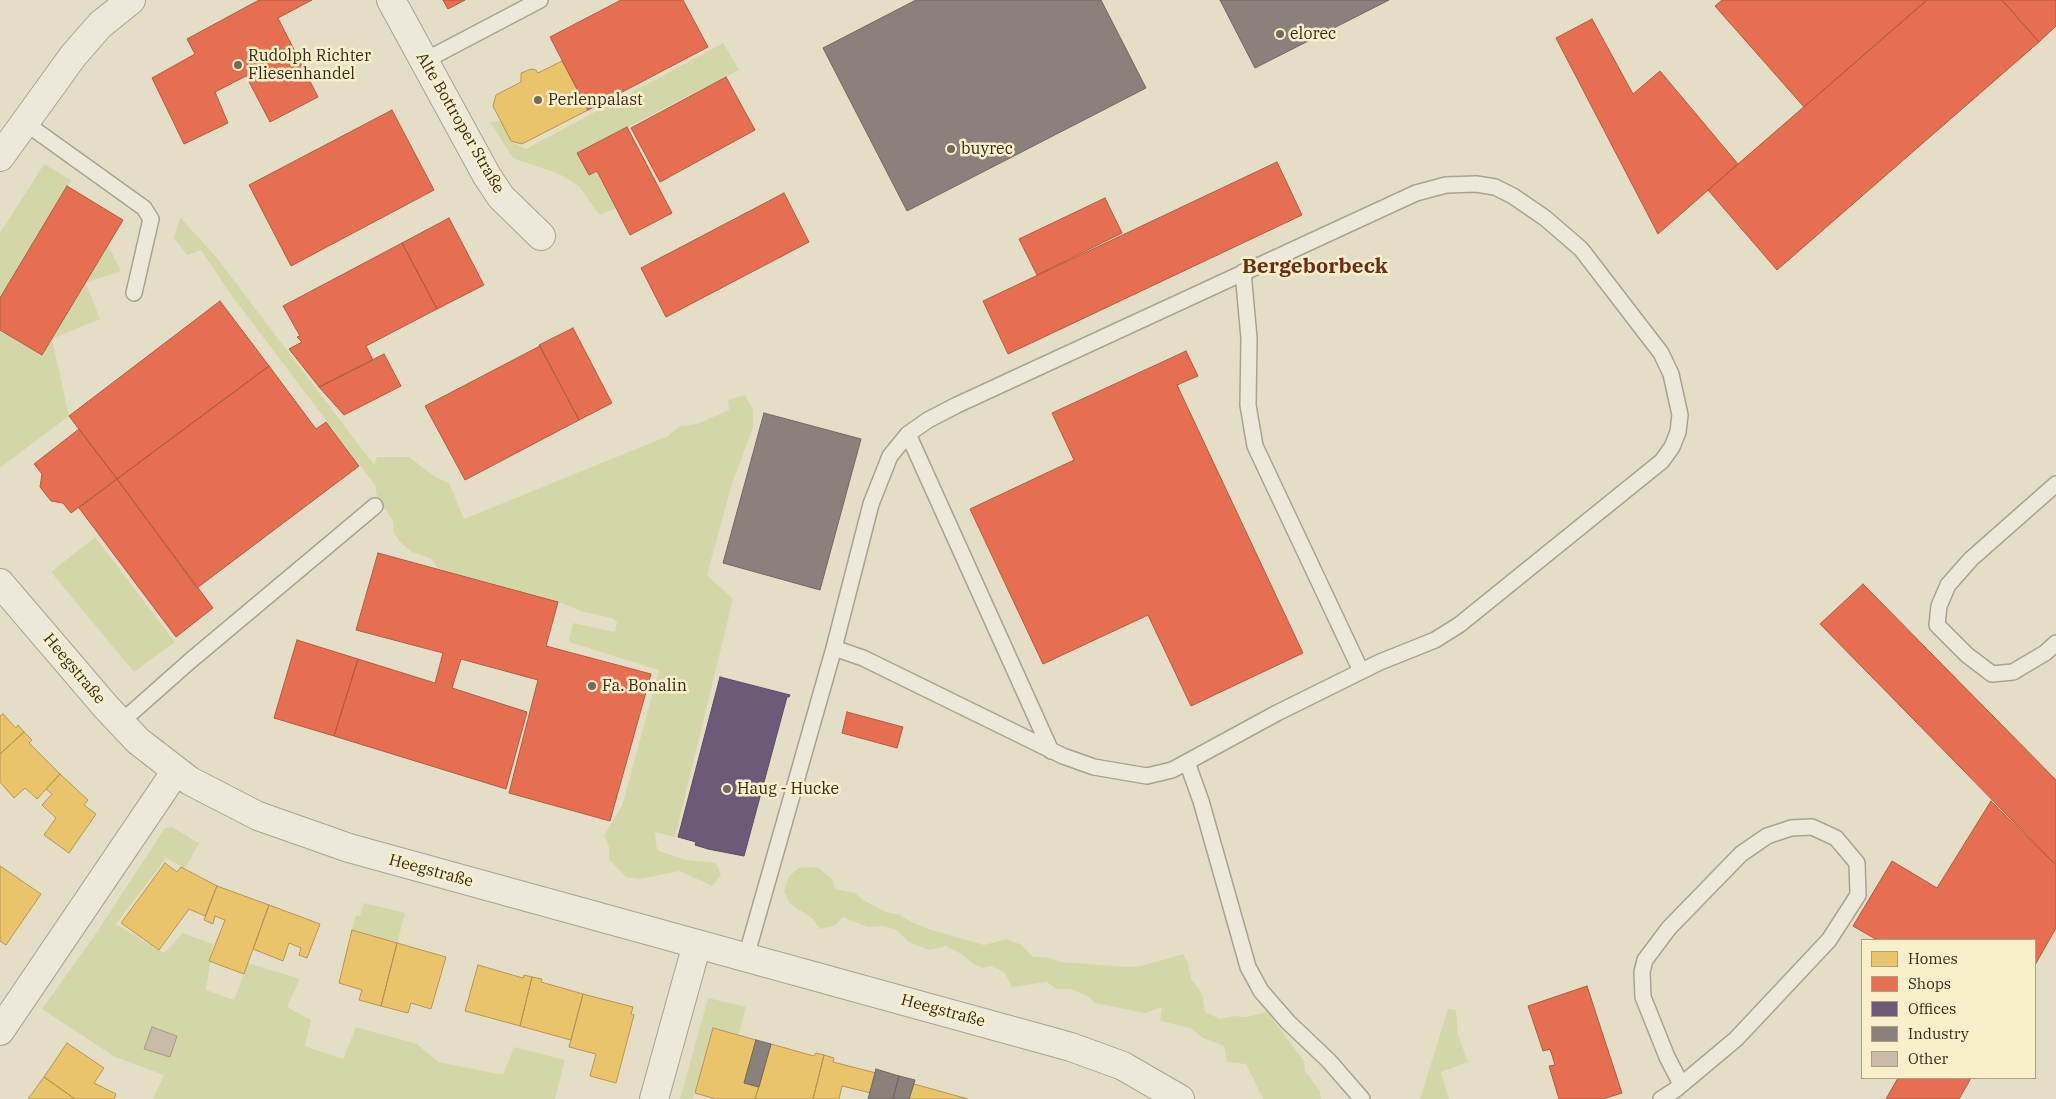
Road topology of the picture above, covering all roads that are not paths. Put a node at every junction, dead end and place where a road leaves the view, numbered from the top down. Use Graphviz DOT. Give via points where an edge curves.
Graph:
graph roads {
  1 [pos="131,0"];
  2 [pos="391,0"];
  3 [pos="540,0"];
  4 [pos="424,61"];
  5 [pos="24,122"];
  6 [pos="0,156"];
  7 [pos="541,236"];
  8 [pos="1243,272"];
  9 [pos="134,293"];
  10 [pos="908,434"];
  11 [pos="2056,484"];
  12 [pos="375,506"];
  13 [pos="0,583"];
  14 [pos="2056,644"];
  15 [pos="834,648"];
  16 [pos="1361,672"];
  17 [pos="120,723"];
  18 [pos="1051,751"];
  19 [pos="1187,762"];
  20 [pos="176,771"];
  21 [pos="697,944"];
  22 [pos="746,957"];
  23 [pos="0,1031"];
  24 [pos="1681,1084"];
  25 [pos="654,1099"];
  26 [pos="1180,1099"];
  27 [pos="1362,1099"];
  28 [pos="1661,1099"];
  1 -- 5 [label="street" via="100,25"];
  2 -- 4 [label="street, Alte Bottroper Straße"];
  3 -- 4 [label="lane"];
  4 -- 7 [label="street, Alte Bottroper Straße" via="501,197"];
  5 -- 6 [label="street"];
  5 -- 9 [label="lane" via="144,208 151,219"];
  8 -- 10 [label="lane" via="957,405"];
  8 -- 16 [label="lane" via="1250,338 1248,405 1255,446"];
  8 -- 16 [label="lane" via="1416,193 1446,186 1476,184 1494,187 1545,218 1581,249 1661,353 1677,395 1678,432 1672,447 1648,474 1459,625 1435,640"];
  10 -- 15 [label="lane" via="890,456 871,504"];
  10 -- 18 [label="lane"];
  11 -- 14 [label="lane" via="1948,585 1938,606 1937,625 1992,674 2013,672"];
  12 -- 17 [label="lane"];
  13 -- 17 [label="street, Heegstraße"];
  15 -- 18 [label="lane" via="863,658"];
  15 -- 22 [label="lane"];
  16 -- 19 [label="lane"];
  17 -- 20 [label="street, Heegstraße"];
  18 -- 19 [label="lane" via="1094,767 1147,776 1172,770"];
  19 -- 27 [label="lane" via="1248,967 1261,990 1288,1022 1329,1061"];
  20 -- 21 [label="street, Heegstraße" via="201,788 238,806 318,839"];
  20 -- 23 [label="street"];
  21 -- 22 [label="street, Heegstraße"];
  21 -- 25 [label="street"];
  22 -- 26 [label="street, Heegstraße" via="1086,1052 1140,1074"];
  24 -- 24 [label="lane" via="1736,1039 1792,982 1829,940 1858,895 1857,863 1836,838 1812,826 1791,828 1768,836 1741,854 1669,928 1645,960 1643,998"];
  24 -- 28 [label="lane"];
}
